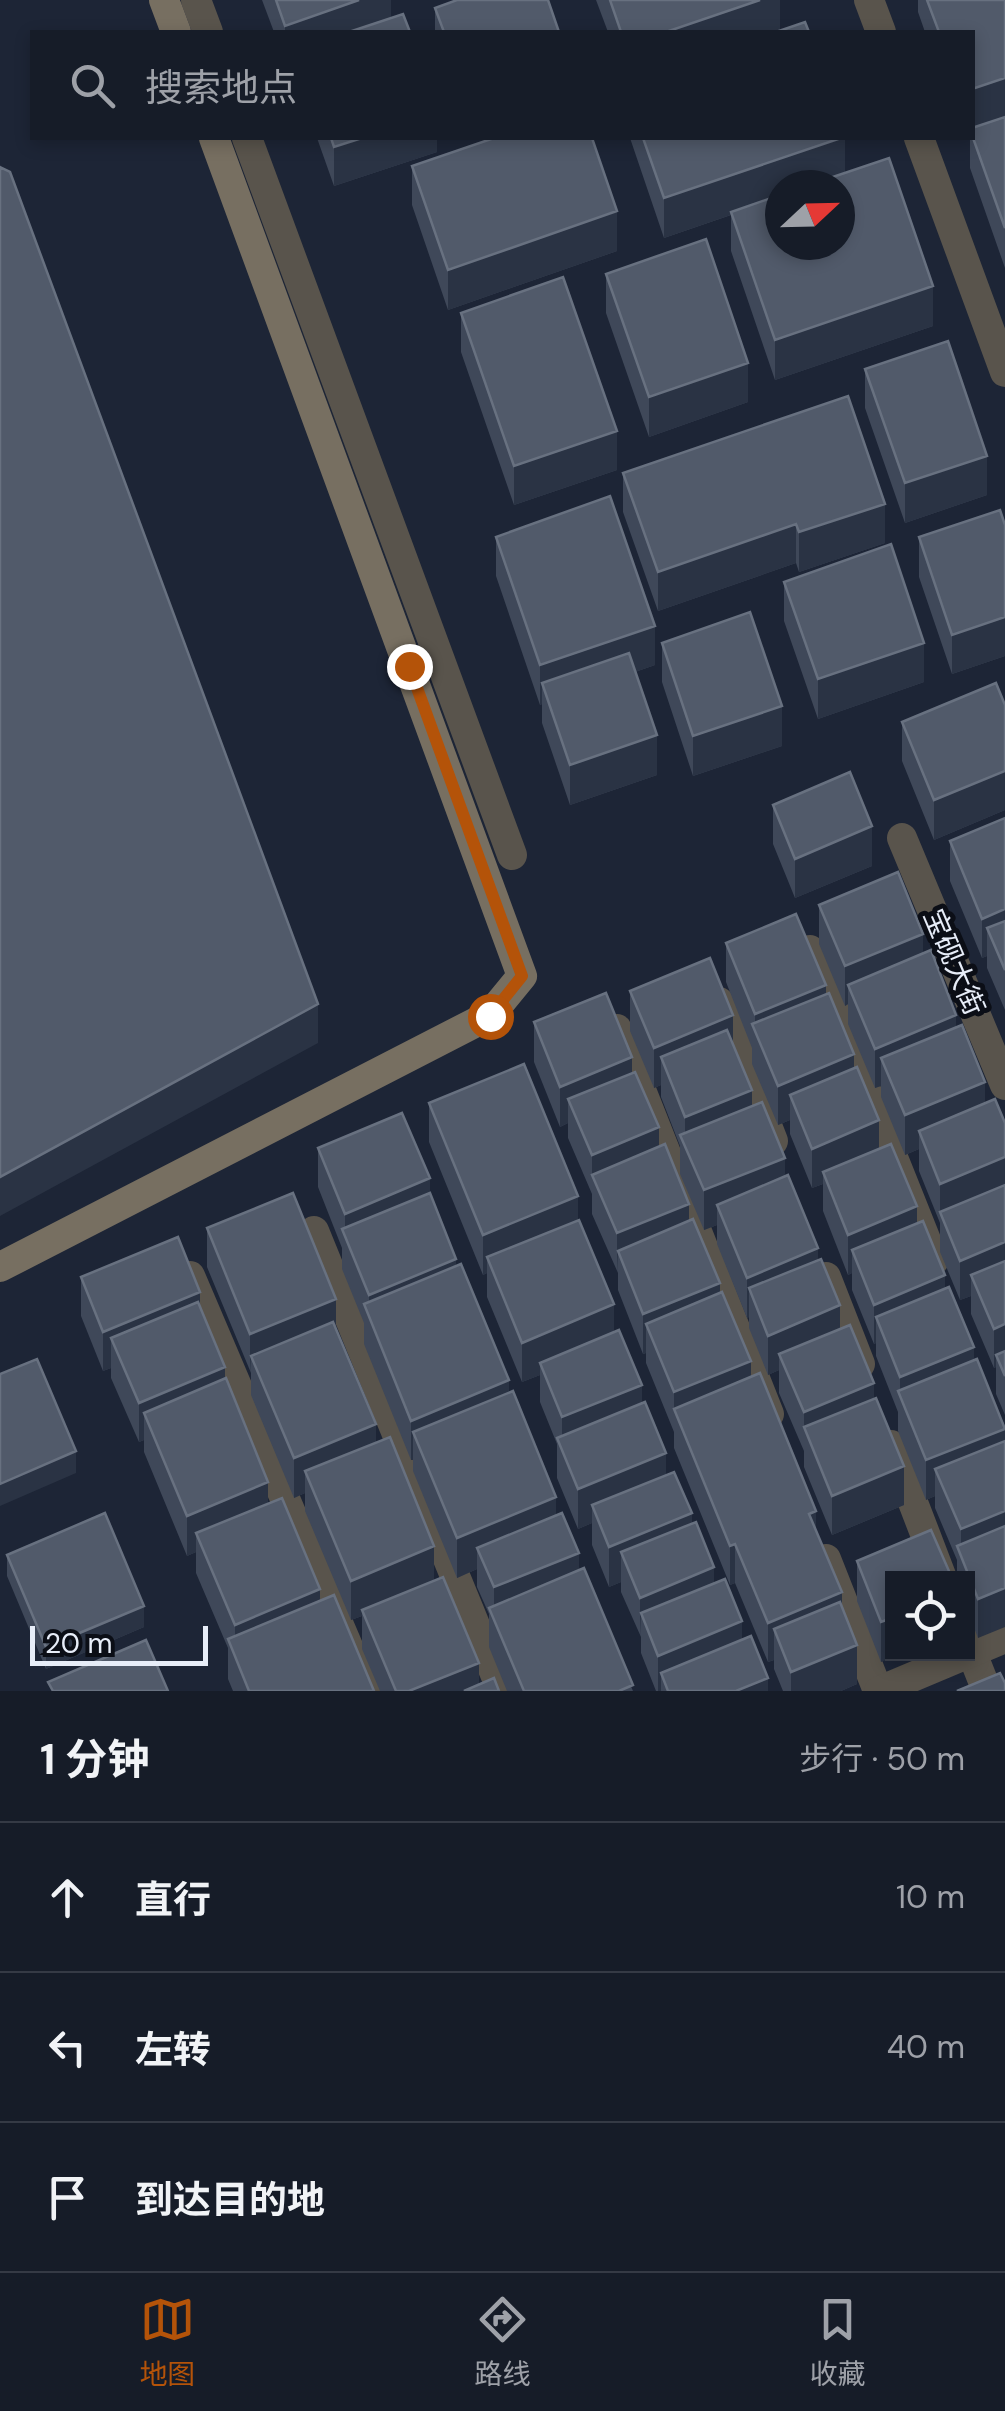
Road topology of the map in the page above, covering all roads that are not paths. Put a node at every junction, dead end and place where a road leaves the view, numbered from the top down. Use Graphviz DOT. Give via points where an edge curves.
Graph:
graph roads {
  1 [pos="164,0"];
  2 [pos="196,0"];
  3 [pos="869,0"];
  4 [pos="175,30"];
  5 [pos="207,30"];
  6 [pos="880,30"];
  7 [pos="215,140"];
  8 [pos="247,140"];
  9 [pos="921,140"];
  10 [pos="1005,372"];
  11 [pos="902,838"];
  12 [pos="512,855"];
  13 [pos="807,942"];
  14 [pos="707,971"];
  15 [pos="616,1026"];
  16 [pos="1005,1085"];
  17 [pos="786,1173"];
  18 [pos="314,1231"];
  19 [pos="814,1247"];
  20 [pos="0,1267"];
  21 [pos="190,1276"];
  22 [pos="946,1292"];
  23 [pos="776,1432"];
  24 [pos="813,1525"];
  25 [pos="939,1571"];
  26 [pos="1005,1638"];
  27 [pos="975,1646"];
  28 [pos="942,1661"];
  29 [pos="974,1661"];
  30 [pos="367,1691"];
  31 [pos="502,1691"];
  32 [pos="879,1691"];
  33 [pos="987,1691"];
  1 -- 4 [label="street"];
  2 -- 5 [label="street"];
  3 -- 6 [label="street"];
  7 -- 20 [label="street" via="522,976 490,1016"];
  8 -- 12 [label="street"];
  9 -- 10 [label="street"];
  11 -- 16 [label="street, 宝砚大街"];
  13 -- 22 [label="street"];
  14 -- 17 [label="street"];
  15 -- 23 [label="street"];
  18 -- 31 [label="street"];
  19 -- 25 [label="street"];
  21 -- 30 [label="street"];
  24 -- 32 [label="street"];
  26 -- 27 [label="street"];
  28 -- 32 [label="street"];
  29 -- 33 [label="street"];
}
